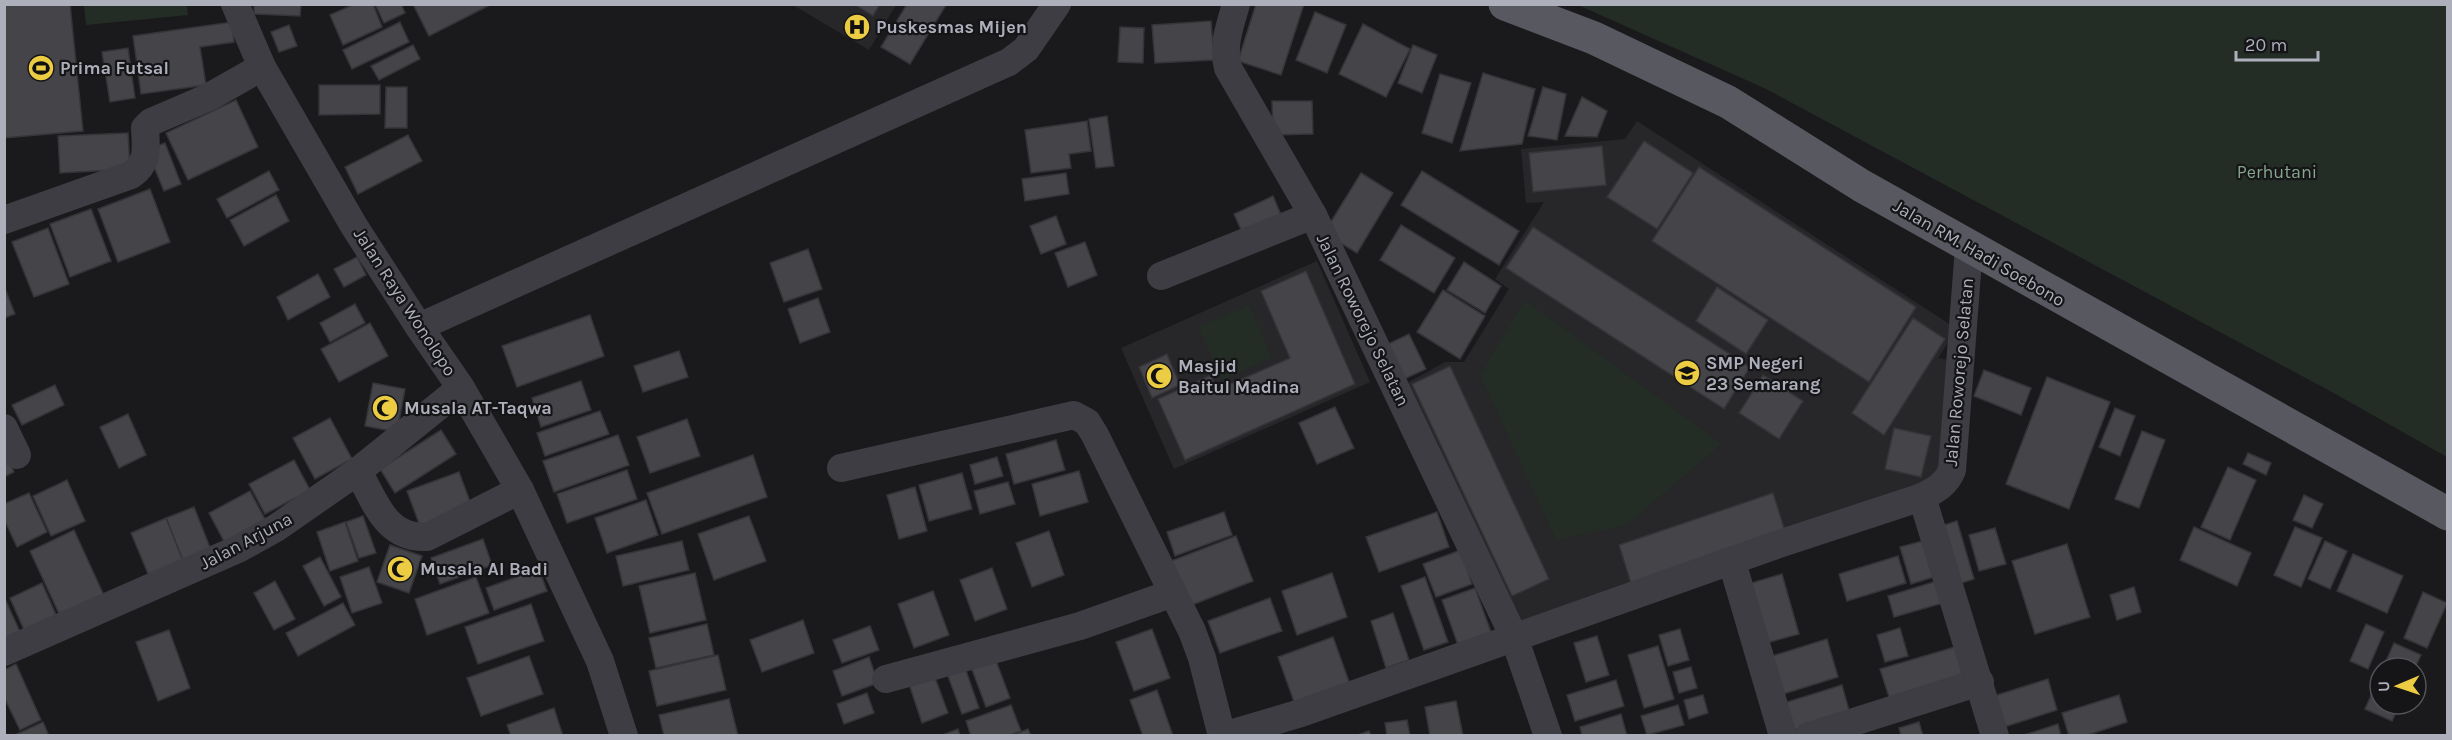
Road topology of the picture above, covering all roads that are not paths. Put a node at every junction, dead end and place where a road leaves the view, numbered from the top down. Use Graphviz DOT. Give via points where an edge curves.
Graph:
graph roads {
  1 [pos="234,4"];
  2 [pos="1057,4"];
  3 [pos="1236,4"];
  4 [pos="1505,4"];
  5 [pos="262,68"];
  6 [pos="1313,215"];
  7 [pos="4,220"];
  8 [pos="1970,247"];
  9 [pos="1161,276"];
  10 [pos="419,327"];
  11 [pos="461,388"];
  12 [pos="4,428"];
  13 [pos="17,455"];
  14 [pos="841,468"];
  15 [pos="358,471"];
  16 [pos="520,490"];
  17 [pos="1922,497"];
  18 [pos="2448,514"];
  19 [pos="1732,562"];
  20 [pos="1173,593"];
  21 [pos="1514,637"];
  22 [pos="4,652"];
  23 [pos="886,679"];
  24 [pos="1980,682"];
  25 [pos="1304,724"];
  26 [pos="624,735"];
  27 [pos="1222,735"];
  28 [pos="1548,735"];
  29 [pos="1783,735"];
  30 [pos="1809,735"];
  31 [pos="1995,735"];
  1 -- 5 [label="street, Jalan Raya Wonolopo"];
  2 -- 10 [label="street" via="1026,49 1009,62"];
  3 -- 6 [label="street, Jalan Roworejo Selatan" via="1226,40 1228,68"];
  4 -- 8 [label="main road, Jalan RM. Hadi Soebono" via="1594,38 1728,102 1862,186"];
  5 -- 7 [label="street" via="209,98 151,122 145,128 143,164 131,175"];
  5 -- 10 [label="street, Jalan Raya Wonolopo" via="354,226"];
  6 -- 9 [label="street"];
  6 -- 21 [label="street, Jalan Roworejo Selatan"];
  8 -- 17 [label="street, Jalan Roworejo Selatan" via="1952,470 1945,483"];
  8 -- 18 [label="main road, Jalan RM. Hadi Soebono"];
  10 -- 11 [label="street, Jalan Raya Wonolopo"];
  11 -- 15 [label="street, Jalan Arjuna"];
  11 -- 16 [label="street, Jalan Raya Wonolopo"];
  12 -- 13 [label="street"];
  14 -- 20 [label="street" via="1074,415 1087,422 1095,435"];
  15 -- 16 [label="street" via="384,519 413,538 427,537 461,522"];
  15 -- 22 [label="street, Jalan Arjuna" via="276,528 238,549"];
  16 -- 26 [label="street, Jalan Raya Wonolopo" via="600,661"];
  17 -- 19 [label="street, Jalan Roworejo Selatan"];
  17 -- 24 [label="street"];
  19 -- 21 [label="street, Jalan Roworejo Selatan"];
  19 -- 29 [label="street"];
  20 -- 23 [label="street" via="1080,626"];
  20 -- 27 [label="street" via="1202,658"];
  21 -- 25 [label="street, Jalan Roworejo Selatan"];
  21 -- 28 [label="street, Jalan Roworejo Selatan"];
  24 -- 30 [label="street"];
  24 -- 31 [label="street"];
  25 -- 27 [label="street, Jalan Roworejo Selatan"];
}
